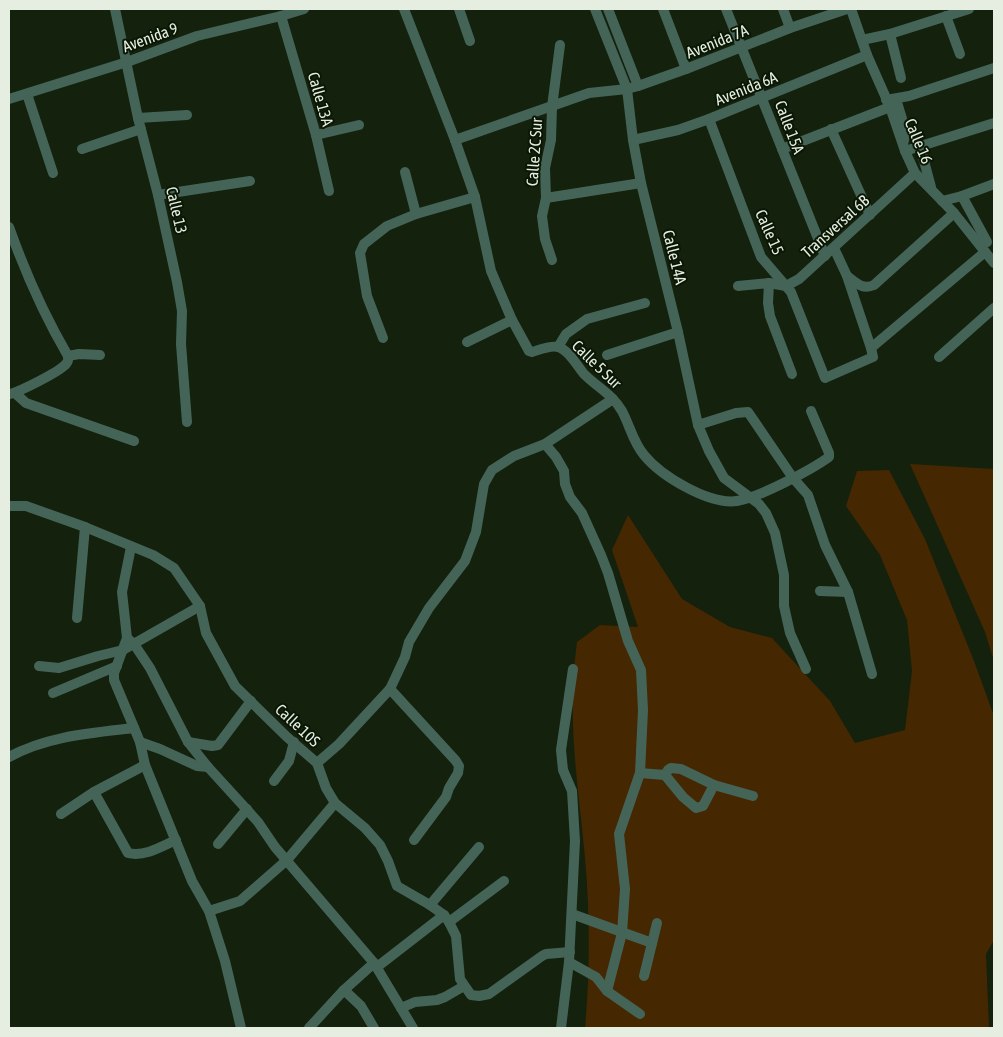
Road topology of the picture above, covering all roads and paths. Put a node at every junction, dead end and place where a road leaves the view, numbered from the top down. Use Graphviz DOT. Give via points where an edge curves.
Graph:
graph roads {
  1 [pos="115,9"];
  2 [pos="304,9"];
  3 [pos="404,9"];
  4 [pos="459,9"];
  5 [pos="595,9"];
  6 [pos="608,9"];
  7 [pos="663,9"];
  8 [pos="726,9"];
  9 [pos="783,9"];
  10 [pos="847,9"];
  11 [pos="851,9"];
  12 [pos="969,9"];
  13 [pos="281,16"];
  14 [pos="946,16"];
  15 [pos="790,28"];
  16 [pos="890,34"];
  17 [pos="862,40"];
  18 [pos="470,41"];
  19 [pos="560,45"];
  20 [pos="743,46"];
  21 [pos="960,54"];
  22 [pos="867,55"];
  23 [pos="127,62"];
  24 [pos="994,68"];
  25 [pos="686,70"];
  26 [pos="901,78"];
  27 [pos="638,86"];
  28 [pos="627,90"];
  29 [pos="28,94"];
  30 [pos="762,98"];
  31 [pos="9,99"];
  32 [pos="891,102"];
  33 [pos="552,107"];
  34 [pos="187,115"];
  35 [pos="138,118"];
  36 [pos="710,119"];
  37 [pos="994,123"];
  38 [pos="360,125"];
  39 [pos="141,129"];
  40 [pos="831,129"];
  41 [pos="316,135"];
  42 [pos="455,140"];
  43 [pos="633,140"];
  44 [pos="920,146"];
  45 [pos="904,148"];
  46 [pos="82,149"];
  47 [pos="782,149"];
  48 [pos="405,172"];
  49 [pos="54,173"];
  50 [pos="915,173"];
  51 [pos="250,181"];
  52 [pos="641,183"];
  53 [pos="994,184"];
  54 [pos="931,188"];
  55 [pos="329,191"];
  56 [pos="158,195"];
  57 [pos="475,196"];
  58 [pos="962,196"];
  59 [pos="546,198"];
  60 [pos="942,201"];
  61 [pos="954,213"];
  62 [pos="416,214"];
  63 [pos="870,215"];
  64 [pos="9,227"];
  65 [pos="986,244"];
  66 [pos="834,248"];
  67 [pos="825,256"];
  68 [pos="552,260"];
  69 [pos="994,263"];
  70 [pos="847,276"];
  71 [pos="769,283"];
  72 [pos="738,286"];
  73 [pos="786,286"];
  74 [pos="645,302"];
  75 [pos="994,308"];
  76 [pos="512,320"];
  77 [pos="678,332"];
  78 [pos="383,338"];
  79 [pos="467,342"];
  80 [pos="558,348"];
  81 [pos="872,353"];
  82 [pos="100,355"];
  83 [pos="607,355"];
  84 [pos="68,356"];
  85 [pos="939,357"];
  86 [pos="792,374"];
  87 [pos="12,394"];
  88 [pos="613,398"];
  89 [pos="811,412"];
  90 [pos="188,422"];
  91 [pos="698,425"];
  92 [pos="134,441"];
  93 [pos="545,444"];
  94 [pos="793,478"];
  95 [pos="750,498"];
  96 [pos="9,506"];
  97 [pos="85,527"];
  98 [pos="131,547"];
  99 [pos="820,591"];
  100 [pos="848,592"];
  101 [pos="200,606"];
  102 [pos="78,618"];
  103 [pos="131,641"];
  104 [pos="123,650"];
  105 [pos="39,666"];
  106 [pos="117,666"];
  107 [pos="573,669"];
  108 [pos="806,669"];
  109 [pos="872,674"];
  110 [pos="390,689"];
  111 [pos="53,693"];
  112 [pos="251,701"];
  113 [pos="134,728"];
  114 [pos="140,742"];
  115 [pos="188,742"];
  116 [pos="294,742"];
  117 [pos="9,757"];
  118 [pos="317,763"];
  119 [pos="145,765"];
  120 [pos="208,767"];
  121 [pos="640,773"];
  122 [pos="665,776"];
  123 [pos="274,781"];
  124 [pos="714,786"];
  125 [pos="94,792"];
  126 [pos="752,796"];
  127 [pos="335,803"];
  128 [pos="247,810"];
  129 [pos="61,814"];
  130 [pos="176,840"];
  131 [pos="414,840"];
  132 [pos="218,844"];
  133 [pos="479,847"];
  134 [pos="288,860"];
  135 [pos="504,881"];
  136 [pos="430,905"];
  137 [pos="209,911"];
  138 [pos="572,914"];
  139 [pos="446,919"];
  140 [pos="657,923"];
  141 [pos="622,933"];
  142 [pos="652,943"];
  143 [pos="570,957"];
  144 [pos="376,965"];
  145 [pos="644,976"];
  146 [pos="464,986"];
  147 [pos="344,990"];
  148 [pos="607,991"];
  149 [pos="401,1008"];
  150 [pos="640,1014"];
  151 [pos="241,1028"];
  152 [pos="309,1028"];
  153 [pos="374,1028"];
  154 [pos="414,1028"];
  155 [pos="561,1028"];
  1 -- 23 [label="street, Calle 13"];
  2 -- 13 [label="street, Avenida 9"];
  3 -- 42 [label="street, Calle 5 Sur"];
  4 -- 18 [label="street"];
  5 -- 28 [label="street, Calle 14A"];
  6 -- 27 [label="street"];
  7 -- 25 [label="street"];
  8 -- 20 [label="street, Calle 15A"];
  9 -- 15 [label="street"];
  10 -- 15 [label="street, Avenida 7A"];
  11 -- 17 [label="street, Calle 16"];
  12 -- 14 [label="street"];
  13 -- 23 [label="street, Avenida 9" via="197,36"];
  13 -- 41 [label="street, Calle 13A"];
  14 -- 16 [label="street"];
  14 -- 21 [label="street"];
  15 -- 20 [label="street, Avenida 7A"];
  16 -- 17 [label="street"];
  16 -- 26 [label="street"];
  17 -- 22 [label="street, Calle 16"];
  19 -- 33 [label="street, Calle 2C Sur"];
  20 -- 25 [label="street, Avenida 7A"];
  20 -- 30 [label="street, Calle 15A"];
  22 -- 30 [label="street, Avenida 6A"];
  22 -- 32 [label="street, Calle 16"];
  23 -- 29 [label="street, Avenida 9"];
  23 -- 35 [label="street, Calle 13"];
  24 -- 32 [label="street"];
  25 -- 27 [label="street, Avenida 7A"];
  27 -- 28 [label="street, Avenida 7A"];
  28 -- 33 [label="street, Avenida 7A" via="589,93"];
  28 -- 43 [label="street, Calle 14A"];
  29 -- 31 [label="street, Avenida 9"];
  29 -- 49 [label="street"];
  30 -- 36 [label="street, Avenida 6A"];
  30 -- 47 [label="street, Calle 15A"];
  32 -- 40 [label="street"];
  32 -- 45 [label="street, Calle 16"];
  33 -- 42 [label="street, Avenida 7A"];
  33 -- 59 [label="street, Calle 2C Sur" via="551,140 545,168"];
  34 -- 35 [label="street"];
  35 -- 39 [label="street, Calle 13"];
  36 -- 43 [label="street, Avenida 6A"];
  36 -- 73 [label="street, Calle 15" via="762,257"];
  37 -- 44 [label="street"];
  38 -- 41 [label="street"];
  39 -- 46 [label="street"];
  39 -- 56 [label="street, Calle 13"];
  40 -- 47 [label="street"];
  40 -- 63 [label="street"];
  41 -- 55 [label="street, Calle 13A"];
  42 -- 57 [label="street, Calle 5 Sur"];
  43 -- 52 [label="street, Calle 14A"];
  44 -- 45 [label="street"];
  44 -- 54 [label="street"];
  45 -- 50 [label="street, Calle 16"];
  47 -- 67 [label="street, Calle 15A"];
  48 -- 62 [label="street"];
  50 -- 54 [label="street, Calle 16"];
  50 -- 63 [label="street, Transversal 6B"];
  51 -- 56 [label="street"];
  52 -- 59 [label="street"];
  52 -- 77 [label="street, Calle 14A"];
  53 -- 58 [label="street"];
  54 -- 60 [label="street, Calle 16"];
  56 -- 90 [label="street, Calle 13" via="182,311 181,344"];
  57 -- 62 [label="street"];
  57 -- 76 [label="street, Calle 5 Sur" via="491,271"];
  58 -- 60 [label="street"];
  58 -- 65 [label="street"];
  59 -- 68 [label="street, Calle 2C Sur" via="542,216"];
  60 -- 61 [label="street, Calle 16"];
  61 -- 65 [label="street, Calle 16"];
  61 -- 70 [label="street" via="874,285 862,287"];
  62 -- 78 [label="street" via="386,226 364,244 360,253 367,296"];
  63 -- 66 [label="street, Transversal 6B"];
  64 -- 84 [label="street" via="23,266"];
  65 -- 69 [label="street, Calle 16"];
  65 -- 81 [label="street"];
  66 -- 67 [label="street, Transversal 6B"];
  66 -- 70 [label="street"];
  67 -- 73 [label="street, Transversal 6B" via="800,279"];
  70 -- 81 [label="street"];
  71 -- 72 [label="street"];
  71 -- 73 [label="street"];
  71 -- 86 [label="street" via="770,316"];
  73 -- 81 [label="street, Calle 15" via="795,298 824,378"];
  74 -- 80 [label="street" via="587,319 566,334"];
  75 -- 85 [label="street"];
  76 -- 79 [label="street"];
  76 -- 80 [label="street, Calle 5 Sur" via="529,351"];
  77 -- 83 [label="street"];
  77 -- 91 [label="street, Calle 14A"];
  80 -- 88 [label="street, Calle 5 Sur"];
  82 -- 84 [label="street"];
  84 -- 87 [label="street" via="64,366"];
  87 -- 92 [label="street" via="26,403"];
  88 -- 93 [label="street"];
  88 -- 95 [label="street, Calle 5 Sur" via="625,417 634,442 664,474 721,501"];
  89 -- 94 [label="street, Calle 5 Sur" via="829,454"];
  91 -- 94 [label="street" via="744,411"];
  91 -- 95 [label="street, Calle 14A" via="724,478"];
  93 -- 110 [label="street" via="514,456 492,470 484,484 476,532 465,562 447,582 419,625"];
  93 -- 121 [label="street" via="564,471 570,497 582,513 601,555 628,641 641,670"];
  94 -- 95 [label="street, Calle 5 Sur"];
  94 -- 100 [label="street" via="808,495 825,545"];
  95 -- 108 [label="street" via="766,513 775,533 784,574 784,606 790,633"];
  96 -- 97 [label="street, Calle 10S" via="26,506"];
  97 -- 98 [label="street, Calle 10S"];
  97 -- 102 [label="street"];
  98 -- 101 [label="street, Calle 10S" via="153,554 174,568"];
  98 -- 103 [label="street" via="122,592"];
  99 -- 100 [label="street"];
  100 -- 109 [label="street"];
  101 -- 103 [label="street"];
  101 -- 112 [label="street, Calle 10S" via="206,633 220,660 235,686"];
  103 -- 104 [label="street"];
  103 -- 115 [label="street" via="150,668"];
  104 -- 105 [label="street" via="59,668"];
  104 -- 106 [label="street"];
  106 -- 111 [label="street"];
  106 -- 113 [label="street" via="114,680"];
  107 -- 138 [label="street" via="561,750 563,770 572,792 575,841"];
  110 -- 118 [label="street"];
  110 -- 131 [label="street" via="459,766 446,797"];
  112 -- 115 [label="street" via="218,745"];
  112 -- 116 [label="street, Calle 10S"];
  113 -- 114 [label="street"];
  113 -- 117 [label="street" via="72,735"];
  114 -- 119 [label="street"];
  114 -- 120 [label="street" via="197,766"];
  115 -- 120 [label="street"];
  116 -- 118 [label="street, Calle 10S"];
  116 -- 123 [label="street" via="289,761"];
  118 -- 127 [label="street, Calle 10S"];
  119 -- 125 [label="street"];
  119 -- 130 [label="street"];
  120 -- 128 [label="street"];
  121 -- 122 [label="street"];
  121 -- 141 [label="street" via="619,834 625,890"];
  122 -- 124 [label="street" via="671,768 681,769"];
  122 -- 124 [label="street" via="696,808 704,806"];
  124 -- 126 [label="street"];
  125 -- 129 [label="street"];
  125 -- 130 [label="street" via="128,853 145,853"];
  127 -- 134 [label="street"];
  127 -- 136 [label="street, Calle 10S" via="380,845 397,886"];
  128 -- 132 [label="street"];
  128 -- 134 [label="street"];
  130 -- 137 [label="street" via="192,881"];
  133 -- 136 [label="street"];
  134 -- 137 [label="street" via="240,901"];
  134 -- 144 [label="street"];
  135 -- 139 [label="street"];
  136 -- 139 [label="street, Calle 10S"];
  137 -- 151 [label="street" via="226,961"];
  138 -- 141 [label="street"];
  138 -- 143 [label="street"];
  139 -- 144 [label="street"];
  139 -- 146 [label="street" via="456,936 460,979"];
  140 -- 142 [label="street"];
  141 -- 142 [label="street"];
  141 -- 148 [label="street"];
  142 -- 145 [label="street"];
  143 -- 146 [label="street" via="542,956 489,994 471,995"];
  143 -- 148 [label="street" via="596,977"];
  143 -- 155 [label="street"];
  144 -- 147 [label="street"];
  144 -- 149 [label="street"];
  146 -- 149 [label="street" via="437,1000 415,1002"];
  147 -- 152 [label="street"];
  147 -- 153 [label="street" via="361,1006"];
  148 -- 150 [label="street"];
  149 -- 154 [label="street"];
}
